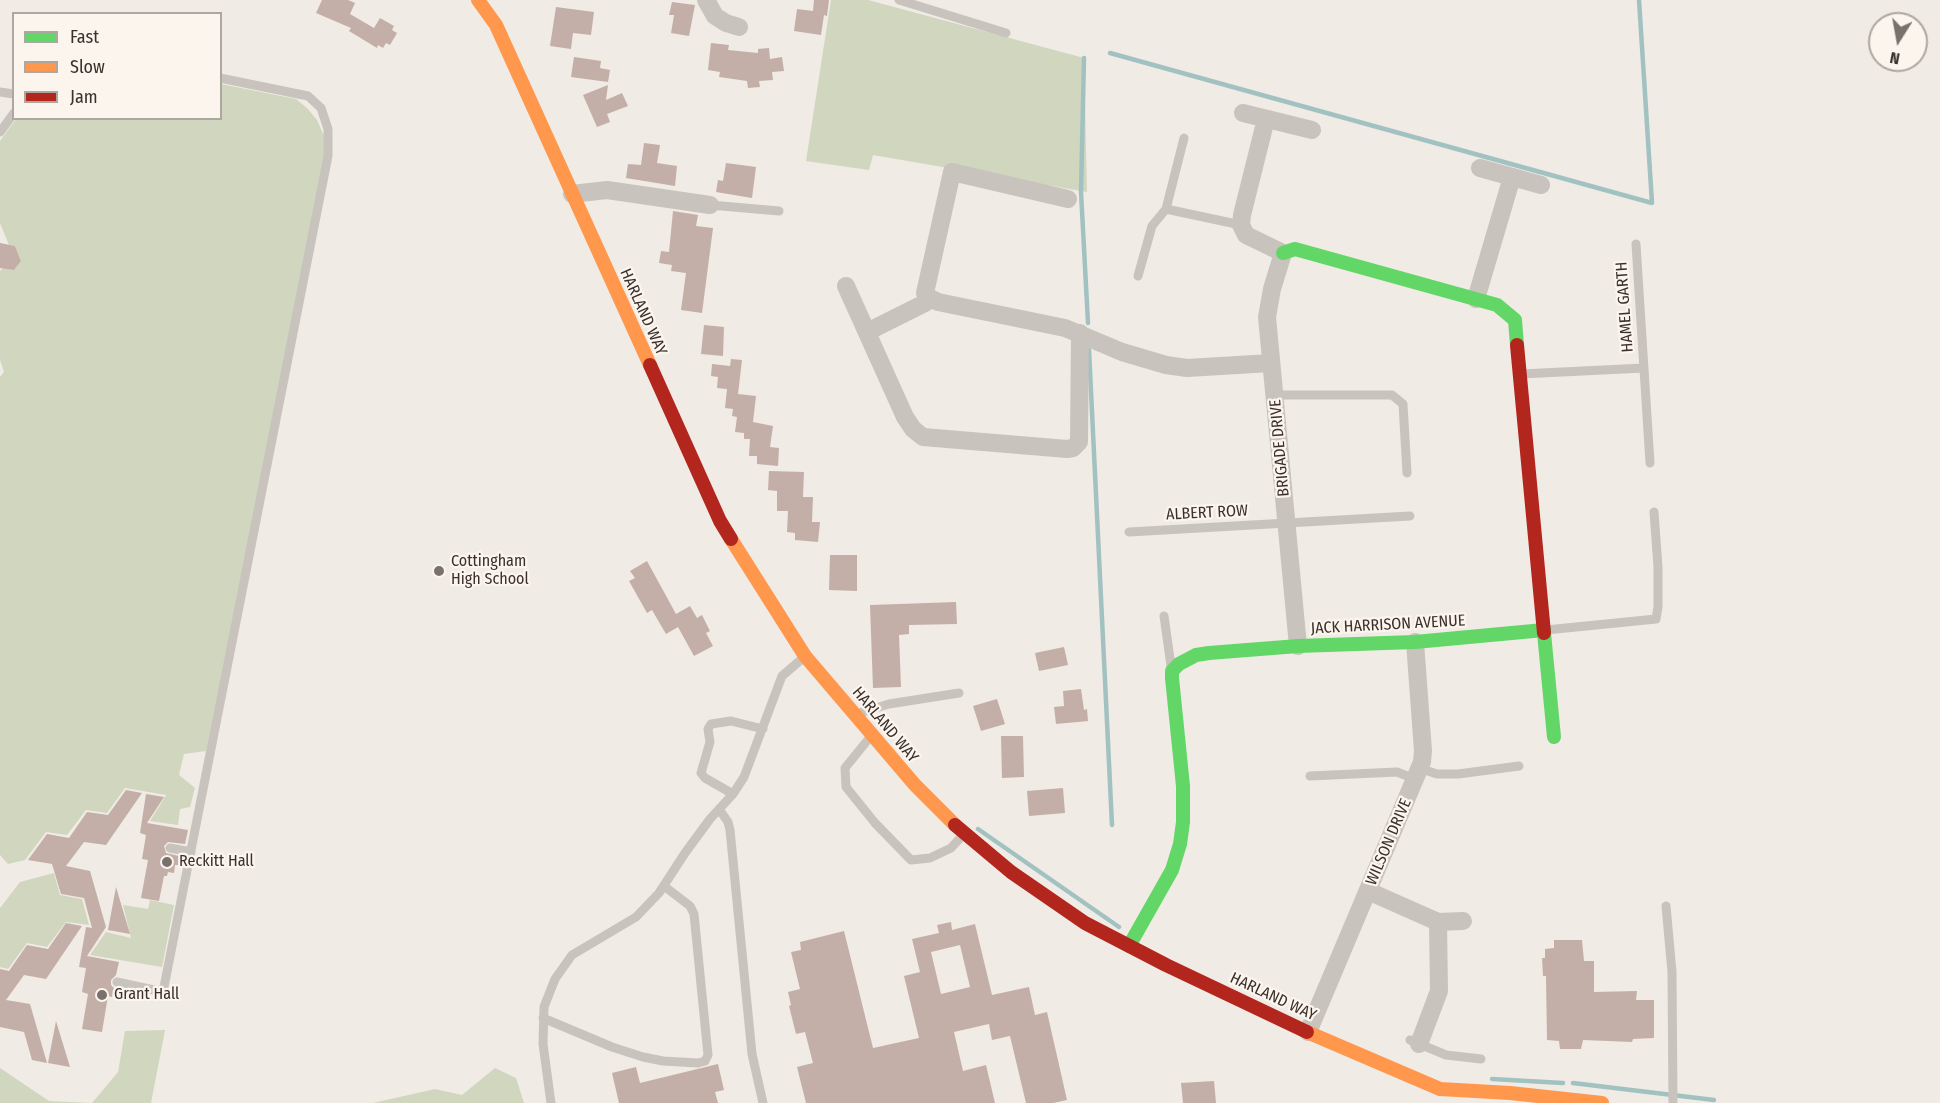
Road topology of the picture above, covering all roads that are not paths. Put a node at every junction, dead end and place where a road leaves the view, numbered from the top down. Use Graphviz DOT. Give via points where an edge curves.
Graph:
graph roads {
  1 [pos="478,0"];
  2 [pos="706,0"];
  3 [pos="899,0"];
  4 [pos="739,27"];
  5 [pos="1006,33"];
  6 [pos="222,78"];
  7 [pos="1243,113"];
  8 [pos="12,116"];
  9 [pos="1266,119"];
  10 [pos="1312,130"];
  11 [pos="0,132"];
  12 [pos="1184,138"];
  13 [pos="1480,168"];
  14 [pos="1512,177"];
  15 [pos="1541,185"];
  16 [pos="572,194"];
  17 [pos="1068,199"];
  18 [pos="710,204"];
  19 [pos="1166,209"];
  20 [pos="779,211"];
  21 [pos="1241,225"];
  22 [pos="1636,244"];
  23 [pos="1283,253"];
  24 [pos="1138,276"];
  25 [pos="846,286"];
  26 [pos="930,299"];
  27 [pos="1476,299"];
  28 [pos="867,332"];
  29 [pos="1080,333"];
  30 [pos="1271,363"];
  31 [pos="1644,368"];
  32 [pos="1520,374"];
  33 [pos="1275,395"];
  34 [pos="1650,463"];
  35 [pos="1407,473"];
  36 [pos="1654,512"];
  37 [pos="1410,516"];
  38 [pos="1287,524"];
  39 [pos="1129,532"];
  40 [pos="1164,616"];
  41 [pos="1544,630"];
  42 [pos="1415,642"];
  43 [pos="1298,646"];
  44 [pos="805,656"];
  45 [pos="1172,671"];
  46 [pos="959,693"];
  47 [pos="854,714"];
  48 [pos="763,729"];
  49 [pos="871,735"];
  50 [pos="1554,737"];
  51 [pos="1519,766"];
  52 [pos="1417,774"];
  53 [pos="1310,776"];
  54 [pos="733,794"];
  55 [pos="719,809"];
  56 [pos="964,834"];
  57 [pos="170,848"];
  58 [pos="191,852"];
  59 [pos="664,886"];
  60 [pos="1368,891"];
  61 [pos="1666,906"];
  62 [pos="1463,921"];
  63 [pos="1438,922"];
  64 [pos="1129,946"];
  65 [pos="117,982"];
  66 [pos="543,1018"];
  67 [pos="1308,1032"];
  68 [pos="1414,1042"];
  69 [pos="1481,1059"];
  70 [pos="551,1103"];
  71 [pos="763,1103"];
  72 [pos="1602,1103"];
  73 [pos="1673,1103"];
  1 -- 16 [label="main road, HARLAND WAY" via="496,25"];
  2 -- 4 [label="street" via="715,16"];
  3 -- 5 [label="lane"];
  6 -- 58 [label="lane" via="308,96 321,108 328,129 328,156"];
  7 -- 9 [label="street"];
  8 -- 11 [label="lane"];
  9 -- 10 [label="street"];
  9 -- 21 [label="street"];
  12 -- 19 [label="lane"];
  13 -- 14 [label="street"];
  14 -- 15 [label="street"];
  14 -- 27 [label="street"];
  16 -- 18 [label="street" via="607,189"];
  16 -- 44 [label="main road, HARLAND WAY" via="720,521"];
  17 -- 26 [label="street" via="952,172 925,293"];
  18 -- 20 [label="lane"];
  19 -- 21 [label="lane"];
  19 -- 24 [label="lane" via="1152,226"];
  21 -- 23 [label="street" via="1246,235"];
  22 -- 31 [label="lane, HAMEL GARTH"];
  23 -- 27 [label="main road" via="1295,249"];
  23 -- 30 [label="street, BRIGADE DRIVE" via="1267,317"];
  25 -- 28 [label="street"];
  26 -- 28 [label="street"];
  26 -- 29 [label="street"];
  27 -- 32 [label="main road" via="1497,305 1515,320"];
  28 -- 29 [label="street" via="905,417 923,436 1067,449 1079,442"];
  29 -- 30 [label="street" via="1122,352 1166,365 1187,368"];
  30 -- 33 [label="street, BRIGADE DRIVE"];
  31 -- 32 [label="lane, HAMEL GARTH"];
  31 -- 34 [label="lane, HAMEL GARTH"];
  32 -- 41 [label="main road"];
  33 -- 35 [label="lane" via="1392,395 1403,404"];
  33 -- 38 [label="street, BRIGADE DRIVE"];
  36 -- 41 [label="lane" via="1656,619"];
  37 -- 38 [label="lane, ALBERT ROW"];
  38 -- 39 [label="lane, ALBERT ROW"];
  38 -- 43 [label="street, BRIGADE DRIVE"];
  40 -- 45 [label="lane"];
  41 -- 42 [label="main road, JACK HARRISON AVENUE"];
  41 -- 50 [label="main road"];
  42 -- 43 [label="main road, JACK HARRISON AVENUE"];
  42 -- 52 [label="street, WILSON DRIVE" via="1423,751"];
  43 -- 45 [label="main road, JACK HARRISON AVENUE" via="1196,655"];
  44 -- 47 [label="main road, HARLAND WAY"];
  44 -- 48 [label="lane" via="782,676"];
  45 -- 64 [label="main road" via="1183,786 1180,844 1172,870"];
  46 -- 47 [label="lane" via="888,704"];
  47 -- 49 [label="main road, HARLAND WAY"];
  48 -- 54 [label="lane"];
  48 -- 54 [label="lane" via="731,721 711,724 708,729 710,742 701,772"];
  49 -- 56 [label="main road, HARLAND WAY"];
  49 -- 56 [label="lane" via="845,768 846,787 910,860 930,858 951,848"];
  51 -- 52 [label="lane" via="1458,774"];
  52 -- 53 [label="lane"];
  52 -- 60 [label="street, WILSON DRIVE"];
  54 -- 55 [label="lane"];
  55 -- 59 [label="lane"];
  55 -- 71 [label="lane" via="730,830 752,1054"];
  56 -- 64 [label="main road, HARLAND WAY" via="1076,917"];
  57 -- 58 [label="lane"];
  58 -- 65 [label="lane" via="163,992"];
  59 -- 66 [label="lane" via="636,917 572,956 555,978"];
  59 -- 66 [label="lane" via="690,906 694,914 708,1055 705,1061 643,1057"];
  60 -- 63 [label="street"];
  60 -- 67 [label="street, WILSON DRIVE"];
  61 -- 73 [label="lane" via="1672,972"];
  62 -- 63 [label="street"];
  63 -- 68 [label="street" via="1439,991"];
  64 -- 67 [label="main road, HARLAND WAY"];
  66 -- 70 [label="lane"];
  67 -- 72 [label="main road, HARLAND WAY" via="1441,1092 1510,1093"];
  68 -- 69 [label="lane" via="1446,1055"];
}
